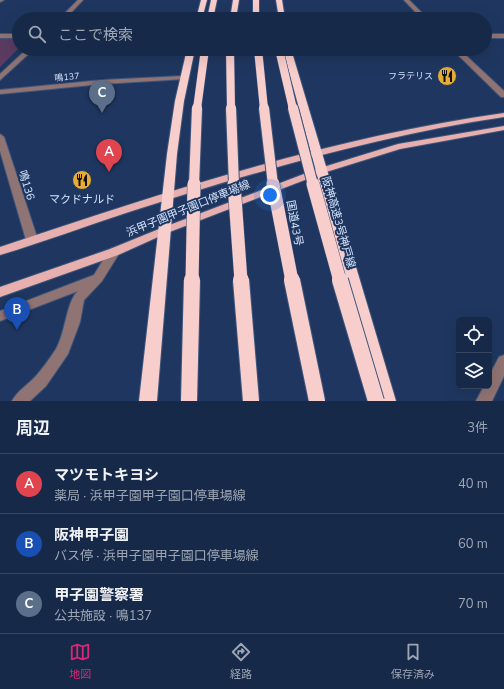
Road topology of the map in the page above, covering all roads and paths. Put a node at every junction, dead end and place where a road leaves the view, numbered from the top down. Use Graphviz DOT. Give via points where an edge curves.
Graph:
graph roads {
  1 [pos="82,0"];
  2 [pos="204,0"];
  3 [pos="214,0"];
  4 [pos="236,0"];
  5 [pos="256,0"];
  6 [pos="274,0"];
  7 [pos="279,0"];
  8 [pos="406,0"];
  9 [pos="69,12"];
  10 [pos="201,12"];
  11 [pos="211,12"];
  12 [pos="234,12"];
  13 [pos="256,12"];
  14 [pos="275,12"];
  15 [pos="281,12"];
  16 [pos="418,12"];
  17 [pos="0,36"];
  18 [pos="12,36"];
  19 [pos="492,36"];
  20 [pos="504,36"];
  21 [pos="24,56"];
  22 [pos="189,56"];
  23 [pos="204,56"];
  24 [pos="230,56"];
  25 [pos="259,56"];
  26 [pos="281,56"];
  27 [pos="289,56"];
  28 [pos="462,56"];
  29 [pos="0,78"];
  30 [pos="183,78"];
  31 [pos="0,92"];
  32 [pos="504,95"];
  33 [pos="504,115"];
  34 [pos="504,128"];
  35 [pos="0,137"];
  36 [pos="316,153"];
  37 [pos="320,171"];
  38 [pos="167,196"];
  39 [pos="163,231"];
  40 [pos="32,240"];
  41 [pos="0,251"];
  42 [pos="114,252"];
  43 [pos="98,278"];
  44 [pos="0,292"];
  45 [pos="0,316"];
  46 [pos="504,361"];
  47 [pos="20,401"];
  48 [pos="148,401"];
  49 [pos="189,401"];
  50 [pos="251,401"];
  51 [pos="317,401"];
  52 [pos="376,401"];
  53 [pos="387,401"];
  54 [pos="484,401"];
  1 -- 9 [label="street"];
  2 -- 10 [label="highway"];
  3 -- 11 [label="highway"];
  4 -- 12 [label="highway"];
  5 -- 13 [label="highway"];
  6 -- 14 [label="highway"];
  7 -- 15 [label="highway"];
  8 -- 16 [label="street"];
  17 -- 18 [label="street"];
  19 -- 20 [label="street"];
  21 -- 29 [label="street"];
  22 -- 30 [label="highway"];
  23 -- 49 [label="highway, bridge" via="196,117"];
  24 -- 50 [label="highway, bridge" via="235,197"];
  25 -- 51 [label="highway, 国道43号, bridge" via="274,188"];
  26 -- 52 [label="highway, 阪神高速3号神戸線, bridge" via="317,198"];
  27 -- 36 [label="highway"];
  28 -- 32 [label="street"];
  30 -- 31 [label="street, 鳴137" via="102,82"];
  30 -- 38 [label="highway"];
  33 -- 36 [label="main road, 浜甲子園甲子園口停車場線" via="385,136"];
  34 -- 37 [label="main road, 浜甲子園甲子園口停車場線" via="398,148"];
  35 -- 40 [label="street, 鳴136"];
  36 -- 37 [label="highway"];
  36 -- 38 [label="main road, 浜甲子園甲子園口停車場線"];
  37 -- 39 [label="main road, 浜甲子園甲子園口停車場線"];
  37 -- 53 [label="highway"];
  38 -- 39 [label="highway"];
  38 -- 40 [label="main road, 浜甲子園甲子園口停車場線"];
  39 -- 42 [label="main road, 浜甲子園甲子園口停車場線"];
  39 -- 48 [label="highway"];
  40 -- 41 [label="main road, 浜甲子園甲子園口停車場線"];
  42 -- 43 [label="street"];
  42 -- 44 [label="main road, 浜甲子園甲子園口停車場線"];
  43 -- 45 [label="street"];
  43 -- 47 [label="street" via="78,298 63,350 41,381"];
  46 -- 54 [label="street"];
}
